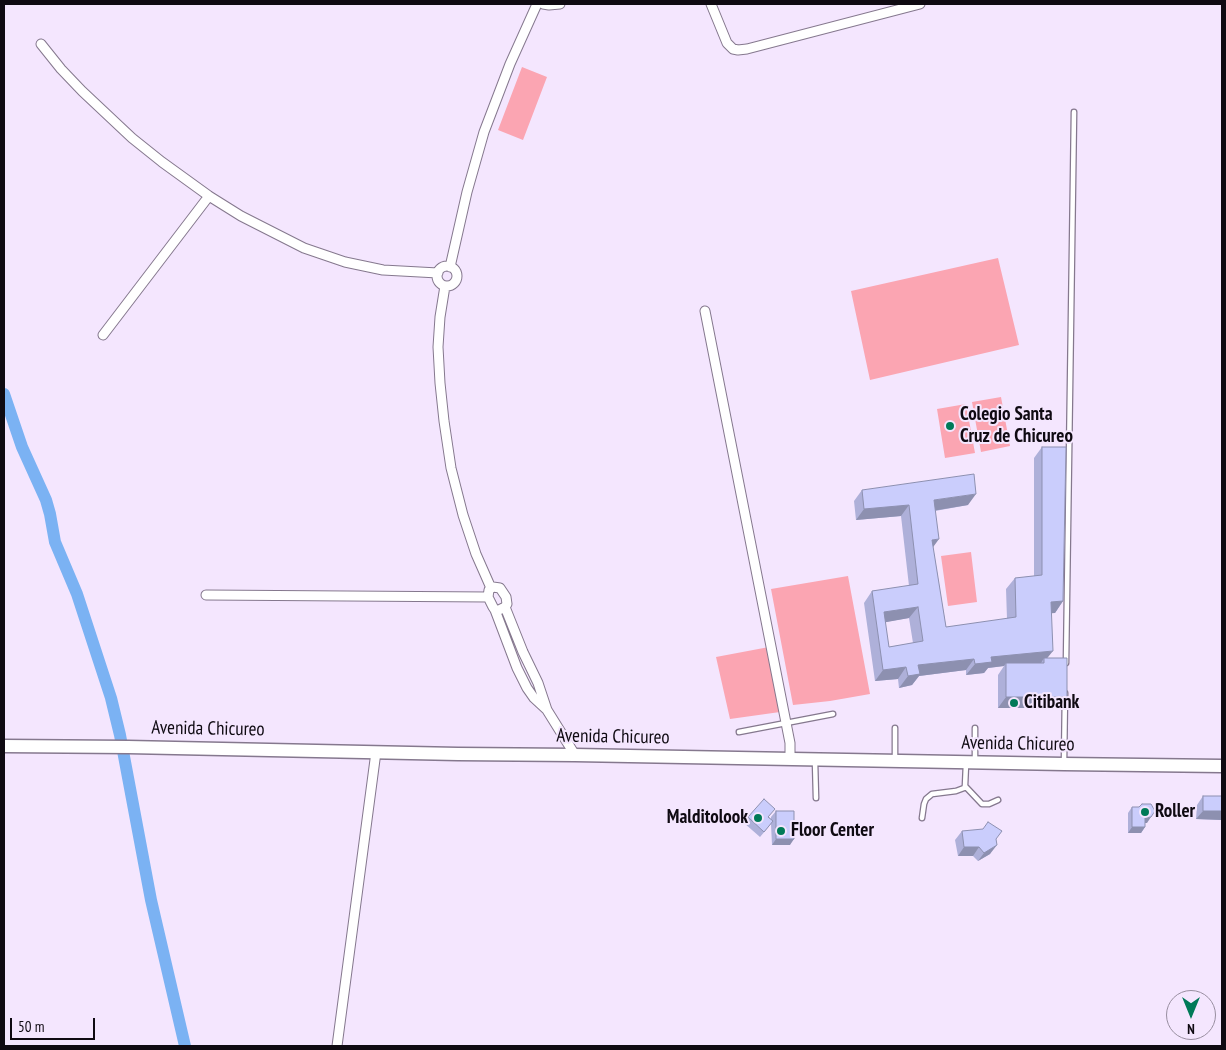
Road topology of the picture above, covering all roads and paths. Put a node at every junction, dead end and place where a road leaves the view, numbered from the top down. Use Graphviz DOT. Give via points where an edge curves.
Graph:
graph roads {
  1 [pos="537,4"];
  2 [pos="543,4"];
  3 [pos="560,4"];
  4 [pos="711,4"];
  5 [pos="920,4"];
  6 [pos="41,44"];
  7 [pos="1074,112"];
  8 [pos="209,196"];
  9 [pos="450,267"];
  10 [pos="438,273"];
  11 [pos="445,286"];
  12 [pos="705,311"];
  13 [pos="103,335"];
  14 [pos="489,592"];
  15 [pos="206,595"];
  16 [pos="505,607"];
  17 [pos="495,610"];
  18 [pos="1066,666"];
  19 [pos="1066,686"];
  20 [pos="547,710"];
  21 [pos="833,714"];
  22 [pos="786,723"];
  23 [pos="895,728"];
  24 [pos="975,728"];
  25 [pos="739,732"];
  26 [pos="4,746"];
  27 [pos="376,752"];
  28 [pos="575,755"];
  29 [pos="790,759"];
  30 [pos="815,759"];
  31 [pos="894,761"];
  32 [pos="970,762"];
  33 [pos="1064,764"];
  34 [pos="1222,766"];
  35 [pos="965,786"];
  36 [pos="816,798"];
  37 [pos="998,800"];
  38 [pos="922,818"];
  39 [pos="337,1046"];
  1 -- 9 [label="street" via="484,132"];
  2 -- 3 [label="street"];
  4 -- 5 [label="street" via="727,43 738,50"];
  6 -- 8 [label="street" via="118,126"];
  7 -- 18 [label="lane"];
  8 -- 10 [label="street" via="241,216 324,256 383,270"];
  8 -- 13 [label="street"];
  9 -- 10 [label="street" via="442,268"];
  9 -- 11 [label="street" via="455,271 456,280"];
  10 -- 11 [label="street" via="438,280"];
  11 -- 14 [label="street" via="438,332 444,421 463,515"];
  12 -- 22 [label="street"];
  14 -- 15 [label="street"];
  14 -- 16 [label="street" via="493,586 502,591"];
  14 -- 17 [label="street"];
  16 -- 17 [label="street"];
  16 -- 20 [label="street"];
  17 -- 20 [label="street" via="526,688"];
  19 -- 33 [label="lane"];
  20 -- 28 [label="street"];
  21 -- 22 [label="lane"];
  22 -- 25 [label="lane"];
  22 -- 29 [label="street"];
  23 -- 31 [label="lane"];
  24 -- 32 [label="lane"];
  26 -- 27 [label="main road, Avenida Chicureo"];
  27 -- 28 [label="main road, Avenida Chicureo"];
  27 -- 39 [label="street"];
  28 -- 29 [label="main road, Avenida Chicureo"];
  29 -- 30 [label="main road, Avenida Chicureo"];
  30 -- 31 [label="main road, Avenida Chicureo"];
  30 -- 36 [label="lane"];
  31 -- 32 [label="main road, Avenida Chicureo"];
  32 -- 33 [label="main road, Avenida Chicureo"];
  32 -- 35 [label="lane"];
  33 -- 34 [label="main road, Avenida Chicureo"];
  35 -- 37 [label="lane" via="982,804"];
  35 -- 38 [label="lane" via="956,791 932,794 926,799"];
}
